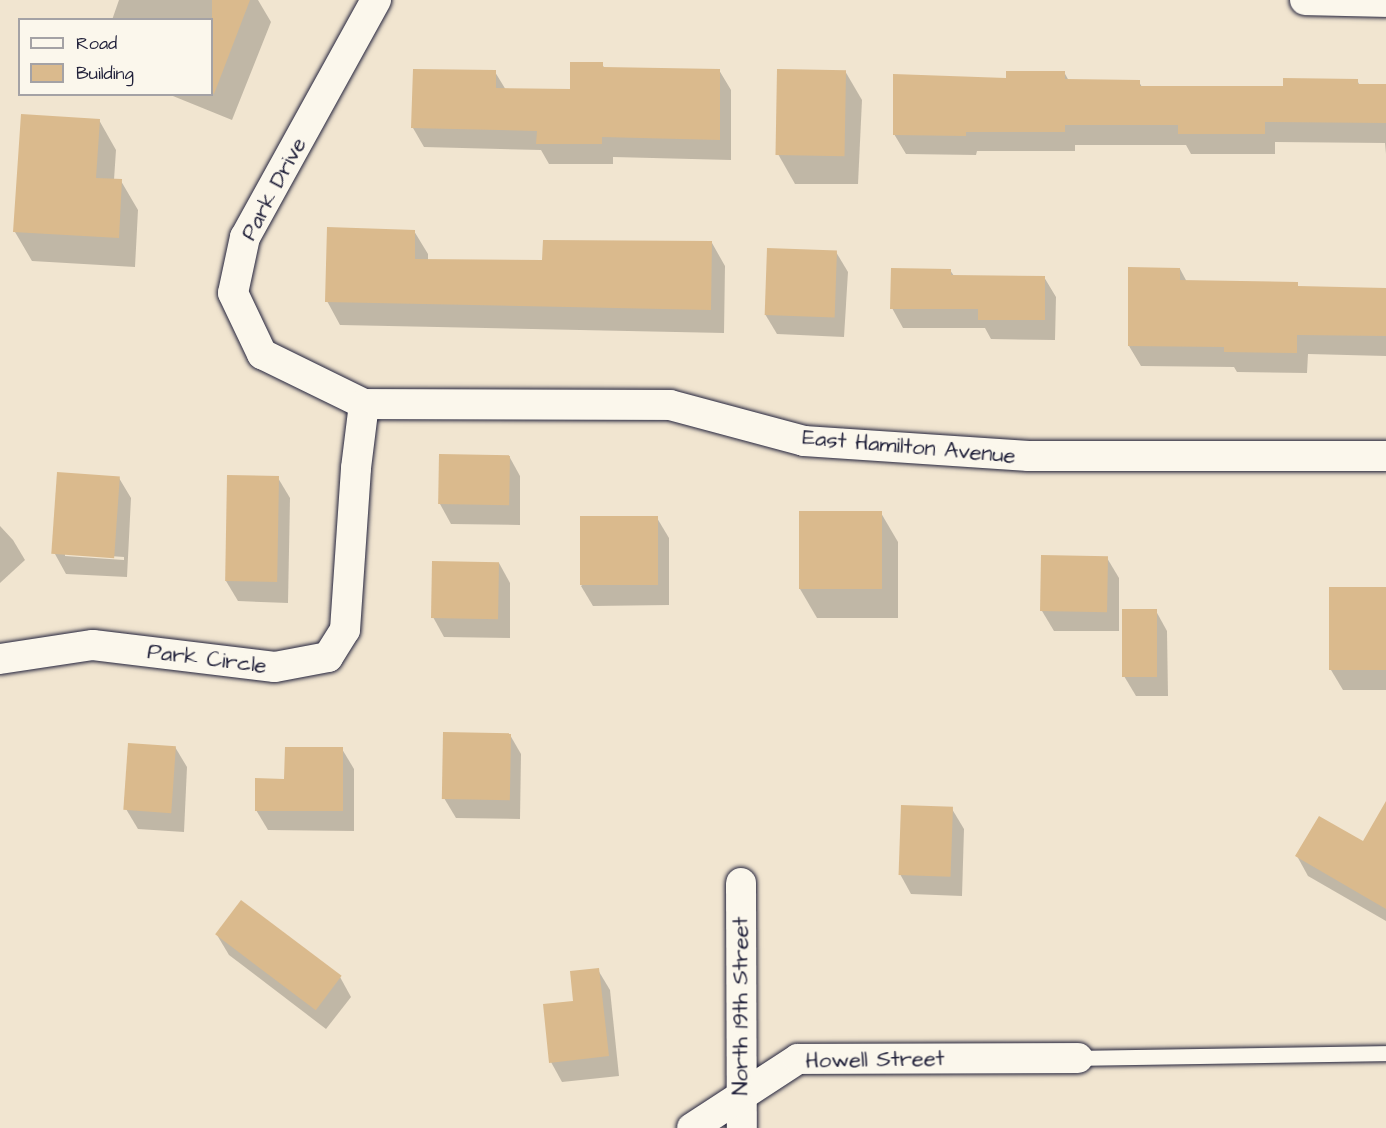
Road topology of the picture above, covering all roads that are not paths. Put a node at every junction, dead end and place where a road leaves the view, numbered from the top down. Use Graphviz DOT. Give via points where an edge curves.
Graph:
graph roads {
  1 [pos="376,0"];
  2 [pos="1305,0"];
  3 [pos="1386,2"];
  4 [pos="364,404"];
  5 [pos="1386,456"];
  6 [pos="0,659"];
  7 [pos="741,883"];
  8 [pos="1386,1053"];
  9 [pos="1078,1058"];
  10 [pos="741,1097"];
  11 [pos="692,1128"];
  12 [pos="742,1128"];
  1 -- 4 [label="street, Park Drive" via="245,237 233,293 262,354"];
  2 -- 3 [label="street"];
  4 -- 5 [label="street, East Hamilton Avenue" via="670,405 804,441 1028,456"];
  4 -- 6 [label="street, Park Circle" via="345,630 328,657 275,668 93,645"];
  7 -- 10 [label="street, North 19th Street"];
  8 -- 9 [label="lane"];
  9 -- 10 [label="street, Howell Street" via="798,1059"];
  10 -- 11 [label="street, Howell Street"];
  10 -- 12 [label="street, North 19th Street"];
}
